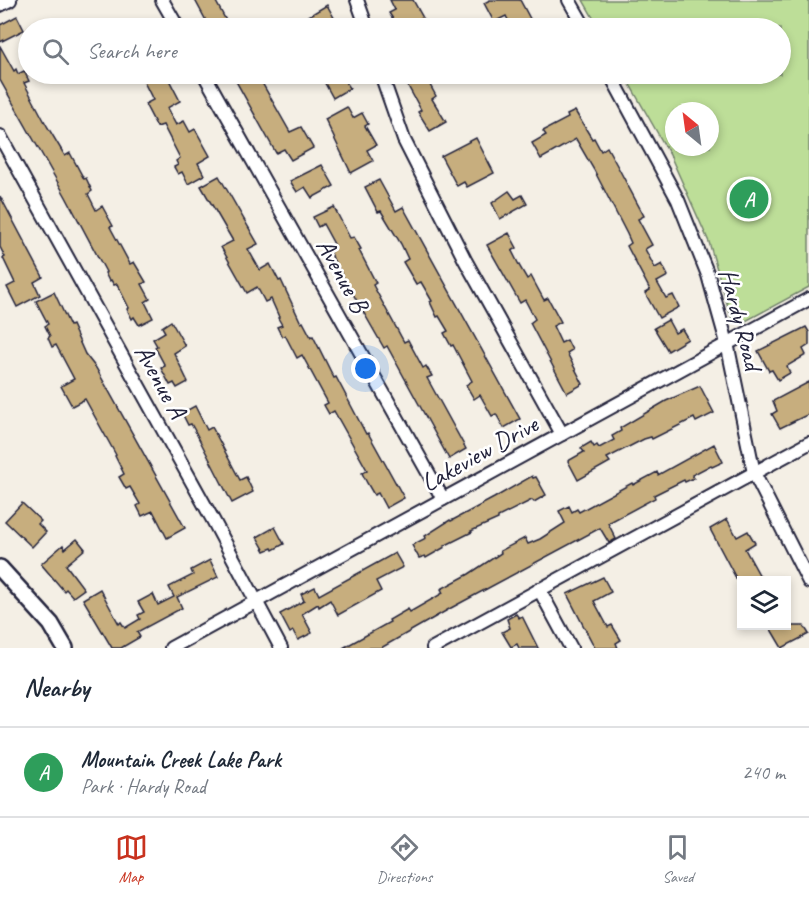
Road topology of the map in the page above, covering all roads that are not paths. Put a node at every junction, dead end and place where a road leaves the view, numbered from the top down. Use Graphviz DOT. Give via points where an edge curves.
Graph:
graph roads {
  1 [pos="10,0"];
  2 [pos="162,0"];
  3 [pos="357,0"];
  4 [pos="569,0"];
  5 [pos="0,5"];
  6 [pos="172,18"];
  7 [pos="363,18"];
  8 [pos="579,18"];
  9 [pos="210,84"];
  10 [pos="384,84"];
  11 [pos="615,84"];
  12 [pos="0,136"];
  13 [pos="809,299"];
  14 [pos="727,343"];
  15 [pos="562,434"];
  16 [pos="809,443"];
  17 [pos="754,473"];
  18 [pos="443,499"];
  19 [pos="0,568"];
  20 [pos="809,582"];
  21 [pos="539,590"];
  22 [pos="257,601"];
  23 [pos="65,648"];
  24 [pos="171,648"];
  25 [pos="281,648"];
  26 [pos="433,648"];
  27 [pos="571,648"];
  1 -- 5 [label="street"];
  2 -- 6 [label="street"];
  3 -- 7 [label="street"];
  4 -- 8 [label="street"];
  9 -- 18 [label="street, Avenue B"];
  10 -- 15 [label="street" via="404,140 465,260"];
  11 -- 14 [label="street, Hardy Road" via="678,200 708,275"];
  12 -- 22 [label="street, Avenue A"];
  13 -- 14 [label="street, Lakeview Drive"];
  14 -- 15 [label="street, Lakeview Drive"];
  14 -- 17 [label="street, Hardy Road"];
  15 -- 18 [label="street, Lakeview Drive"];
  16 -- 17 [label="street"];
  17 -- 20 [label="street, Hardy Road"];
  17 -- 21 [label="street"];
  18 -- 22 [label="street, Lakeview Drive"];
  19 -- 23 [label="street" via="51,624"];
  21 -- 26 [label="street"];
  21 -- 27 [label="street"];
  22 -- 24 [label="street, Lakeview Drive"];
  22 -- 25 [label="street, Avenue A"];
}
